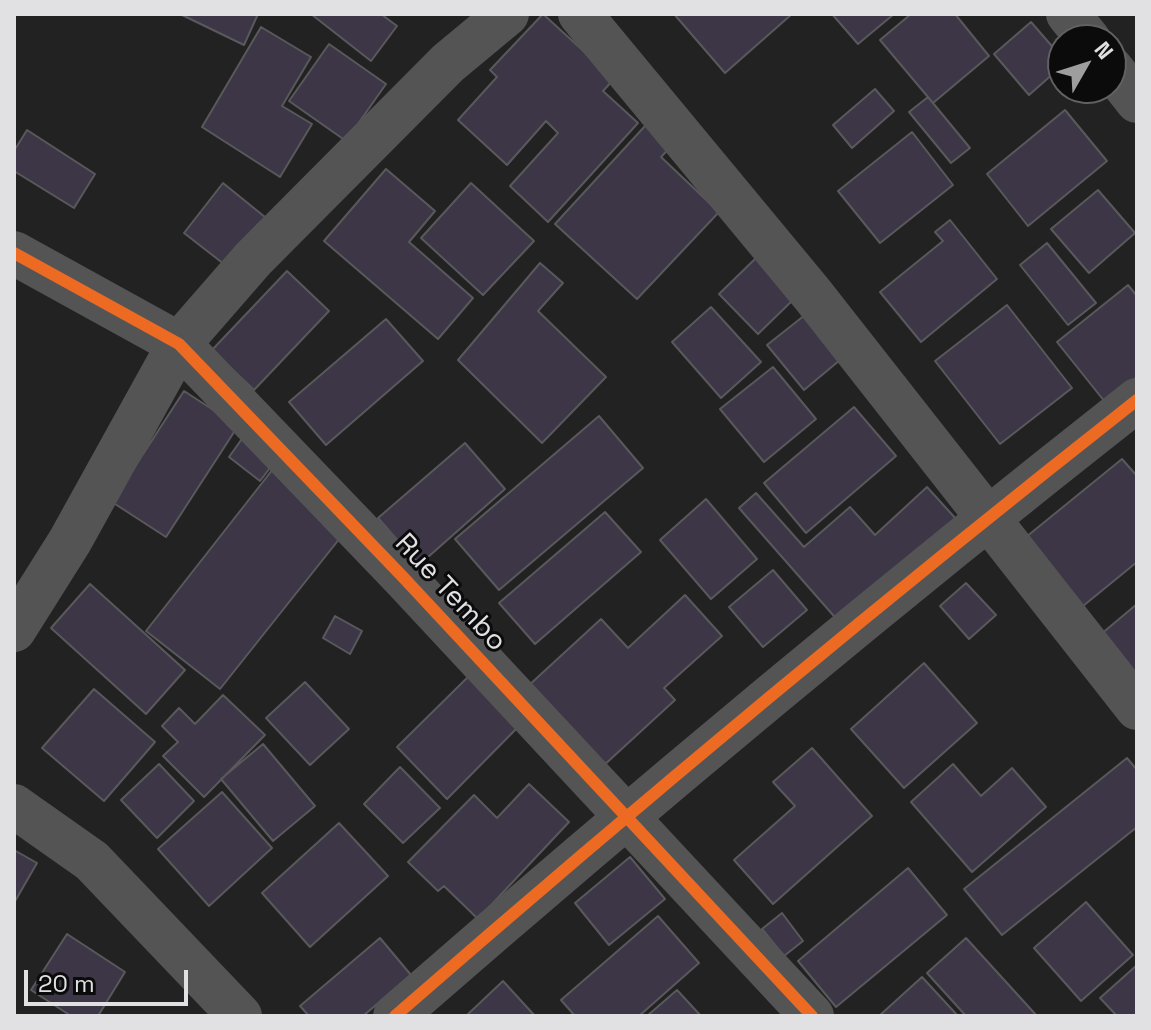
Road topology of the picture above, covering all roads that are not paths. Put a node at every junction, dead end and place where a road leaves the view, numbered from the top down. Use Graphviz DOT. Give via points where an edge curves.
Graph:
graph roads {
  1 [pos="507,14"];
  2 [pos="580,14"];
  3 [pos="14,253"];
  4 [pos="179,344"];
  5 [pos="1137,400"];
  6 [pos="986,519"];
  7 [pos="14,630"];
  8 [pos="1137,708"];
  9 [pos="14,806"];
  10 [pos="625,816"];
  11 [pos="240,1016"];
  12 [pos="395,1016"];
  13 [pos="812,1016"];
  1 -- 4 [label="street" via="448,63 253,259"];
  2 -- 6 [label="street" via="812,294"];
  3 -- 4 [label="street, Rue Tembo"];
  4 -- 7 [label="street" via="70,541"];
  4 -- 10 [label="street, Rue Tembo"];
  5 -- 6 [label="street"];
  6 -- 8 [label="street"];
  6 -- 10 [label="street"];
  9 -- 11 [label="street" via="92,861"];
  10 -- 12 [label="street"];
  10 -- 13 [label="street, Rue Tembo"];
}
